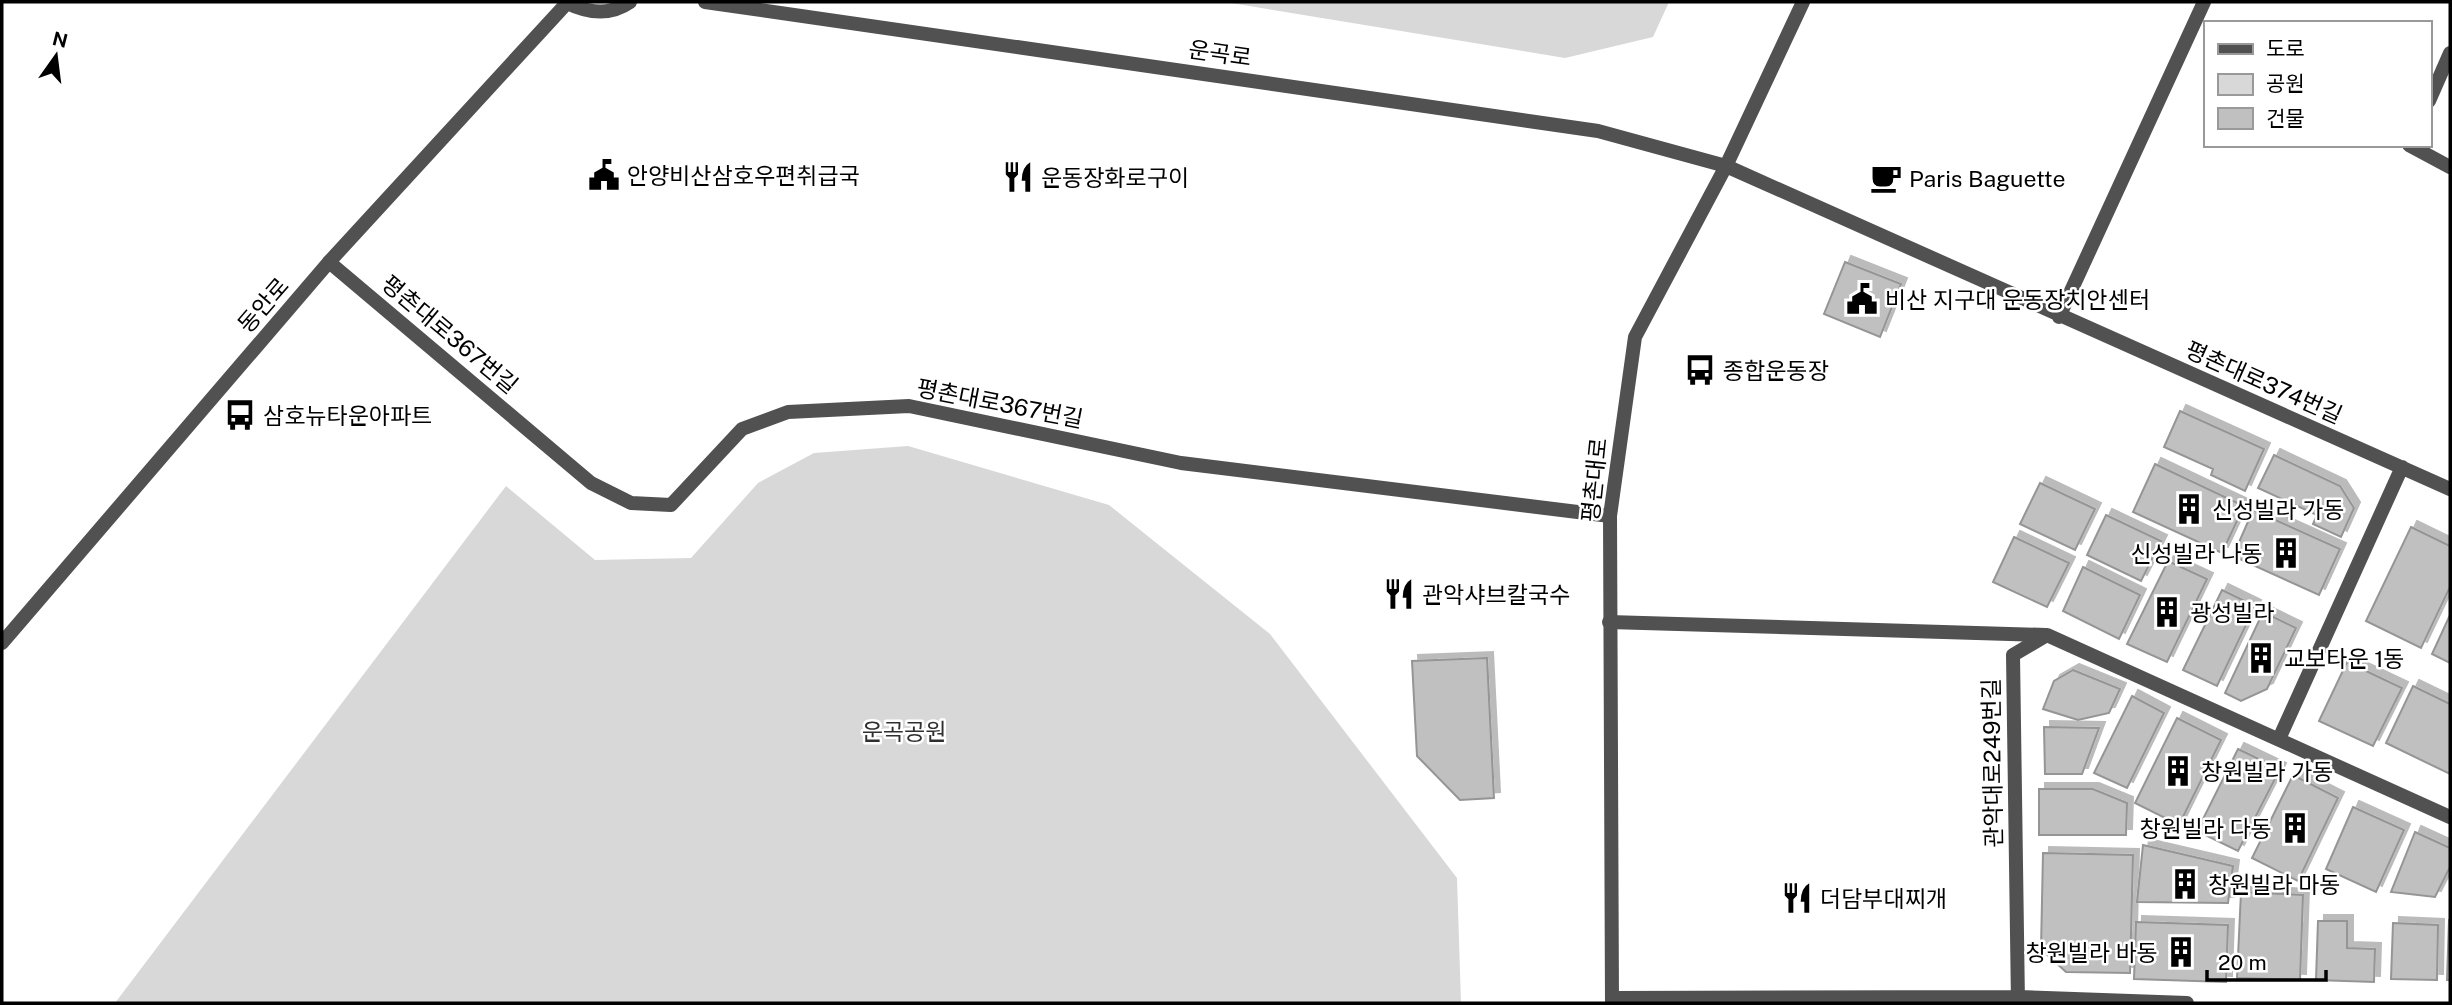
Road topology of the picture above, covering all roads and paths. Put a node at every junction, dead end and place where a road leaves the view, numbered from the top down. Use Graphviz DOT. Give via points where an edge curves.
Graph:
graph roads {
  1 [pos="566,2"];
  2 [pos="630,2"];
  3 [pos="705,2"];
  4 [pos="1803,2"];
  5 [pos="2204,2"];
  6 [pos="2450,53"];
  7 [pos="2431,96"];
  8 [pos="2408,147"];
  9 [pos="1726,166"];
  10 [pos="2450,167"];
  11 [pos="329,262"];
  12 [pos="2059,317"];
  13 [pos="2402,467"];
  14 [pos="2450,489"];
  15 [pos="1610,516"];
  16 [pos="1609,622"];
  17 [pos="2047,635"];
  18 [pos="2,643"];
  19 [pos="2279,739"];
  20 [pos="2450,817"];
  21 [pos="2018,1000"];
  22 [pos="1612,1001"];
  23 [pos="2187,1003"];
  1 -- 2 [label="street" via="593,12"];
  1 -- 11 [label="street, 동안로"];
  3 -- 9 [label="street, 운곡로" via="1598,131"];
  4 -- 9 [label="street, 평촌대로"];
  5 -- 12 [label="street"];
  6 -- 7 [label="street"];
  8 -- 10 [label="street"];
  9 -- 12 [label="street, 평촌대로374번길"];
  9 -- 15 [label="street, 평촌대로" via="1634,337"];
  11 -- 15 [label="street, 평촌대로367번길" via="592,483 631,503 671,505 742,429 788,412 909,406 1181,463"];
  11 -- 18 [label="street, 동안로"];
  12 -- 13 [label="street, 평촌대로374번길"];
  13 -- 14 [label="street, 평촌대로374번길"];
  13 -- 19 [label="street"];
  15 -- 16 [label="street, 평촌대로"];
  16 -- 17 [label="street"];
  16 -- 22 [label="street, 평촌대로"];
  17 -- 19 [label="street"];
  17 -- 21 [label="street, 관악대로249번길" via="2013,655"];
  19 -- 20 [label="street"];
  21 -- 22 [label="street"];
  21 -- 23 [label="street"];
}
